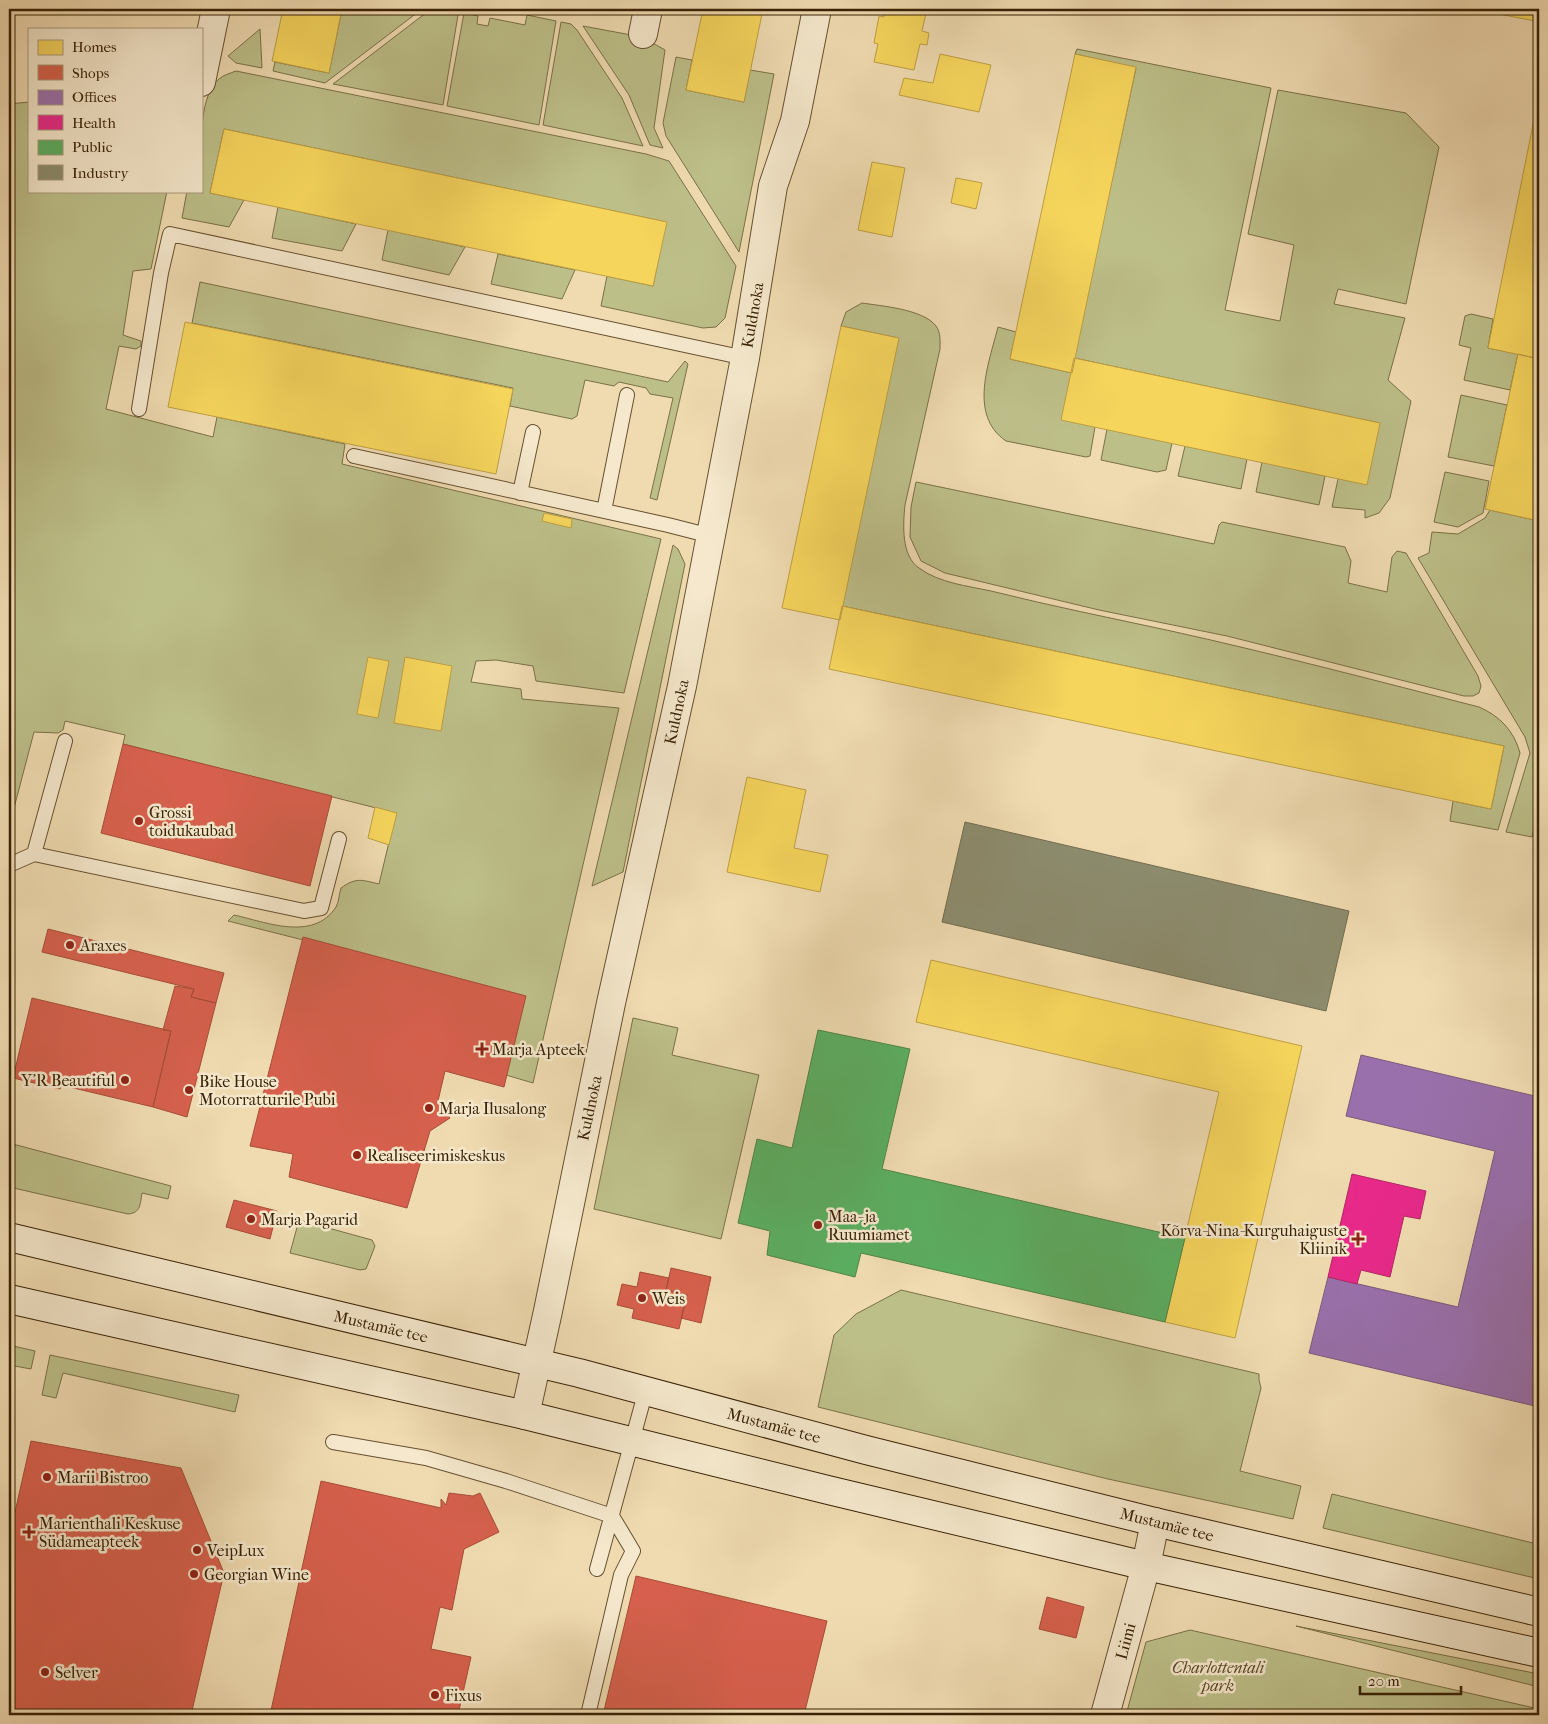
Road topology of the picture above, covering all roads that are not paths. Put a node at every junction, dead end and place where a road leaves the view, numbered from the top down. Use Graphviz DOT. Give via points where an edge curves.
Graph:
graph roads {
  1 [pos="216,9"];
  2 [pos="816,9"];
  3 [pos="202,77"];
  4 [pos="745,358"];
  5 [pos="627,396"];
  6 [pos="140,409"];
  7 [pos="533,432"];
  8 [pos="354,456"];
  9 [pos="520,493"];
  10 [pos="604,511"];
  11 [pos="711,536"];
  12 [pos="65,741"];
  13 [pos="339,839"];
  14 [pos="34,854"];
  15 [pos="9,865"];
  16 [pos="9,1237"];
  17 [pos="9,1299"];
  18 [pos="537,1362"];
  19 [pos="646,1390"];
  20 [pos="525,1415"];
  21 [pos="632,1441"];
  22 [pos="333,1442"];
  23 [pos="612,1516"];
  24 [pos="1156,1522"];
  25 [pos="1146,1566"];
  26 [pos="598,1569"];
  27 [pos="1539,1612"];
  28 [pos="1539,1653"];
  29 [pos="588,1715"];
  30 [pos="1105,1715"];
  1 -- 3 [label="main road"];
  2 -- 4 [label="main road, Kuldnoka" via="795,121 773,186"];
  4 -- 6 [label="lane" via="170,234"];
  4 -- 11 [label="main road, Kuldnoka"];
  5 -- 10 [label="lane"];
  7 -- 9 [label="lane"];
  8 -- 9 [label="lane"];
  9 -- 10 [label="lane"];
  10 -- 11 [label="lane"];
  11 -- 18 [label="main road, Kuldnoka" via="682,686 609,1012"];
  12 -- 14 [label="lane"];
  13 -- 14 [label="lane" via="321,908 304,911"];
  14 -- 15 [label="lane"];
  16 -- 18 [label="main road, Mustamäe tee"];
  17 -- 20 [label="main road"];
  18 -- 19 [label="main road, Mustamäe tee"];
  18 -- 20 [label="main road, Kuldnoka"];
  19 -- 21 [label="lane"];
  19 -- 24 [label="main road, Mustamäe tee" via="866,1450"];
  20 -- 21 [label="main road"];
  21 -- 23 [label="lane"];
  21 -- 25 [label="main road"];
  22 -- 23 [label="lane" via="426,1458"];
  23 -- 26 [label="lane"];
  23 -- 29 [label="lane" via="633,1551 621,1575"];
  24 -- 25 [label="main road, Liimi"];
  24 -- 27 [label="main road, Mustamäe tee"];
  25 -- 28 [label="main road"];
  25 -- 30 [label="main road, Liimi"];
}
